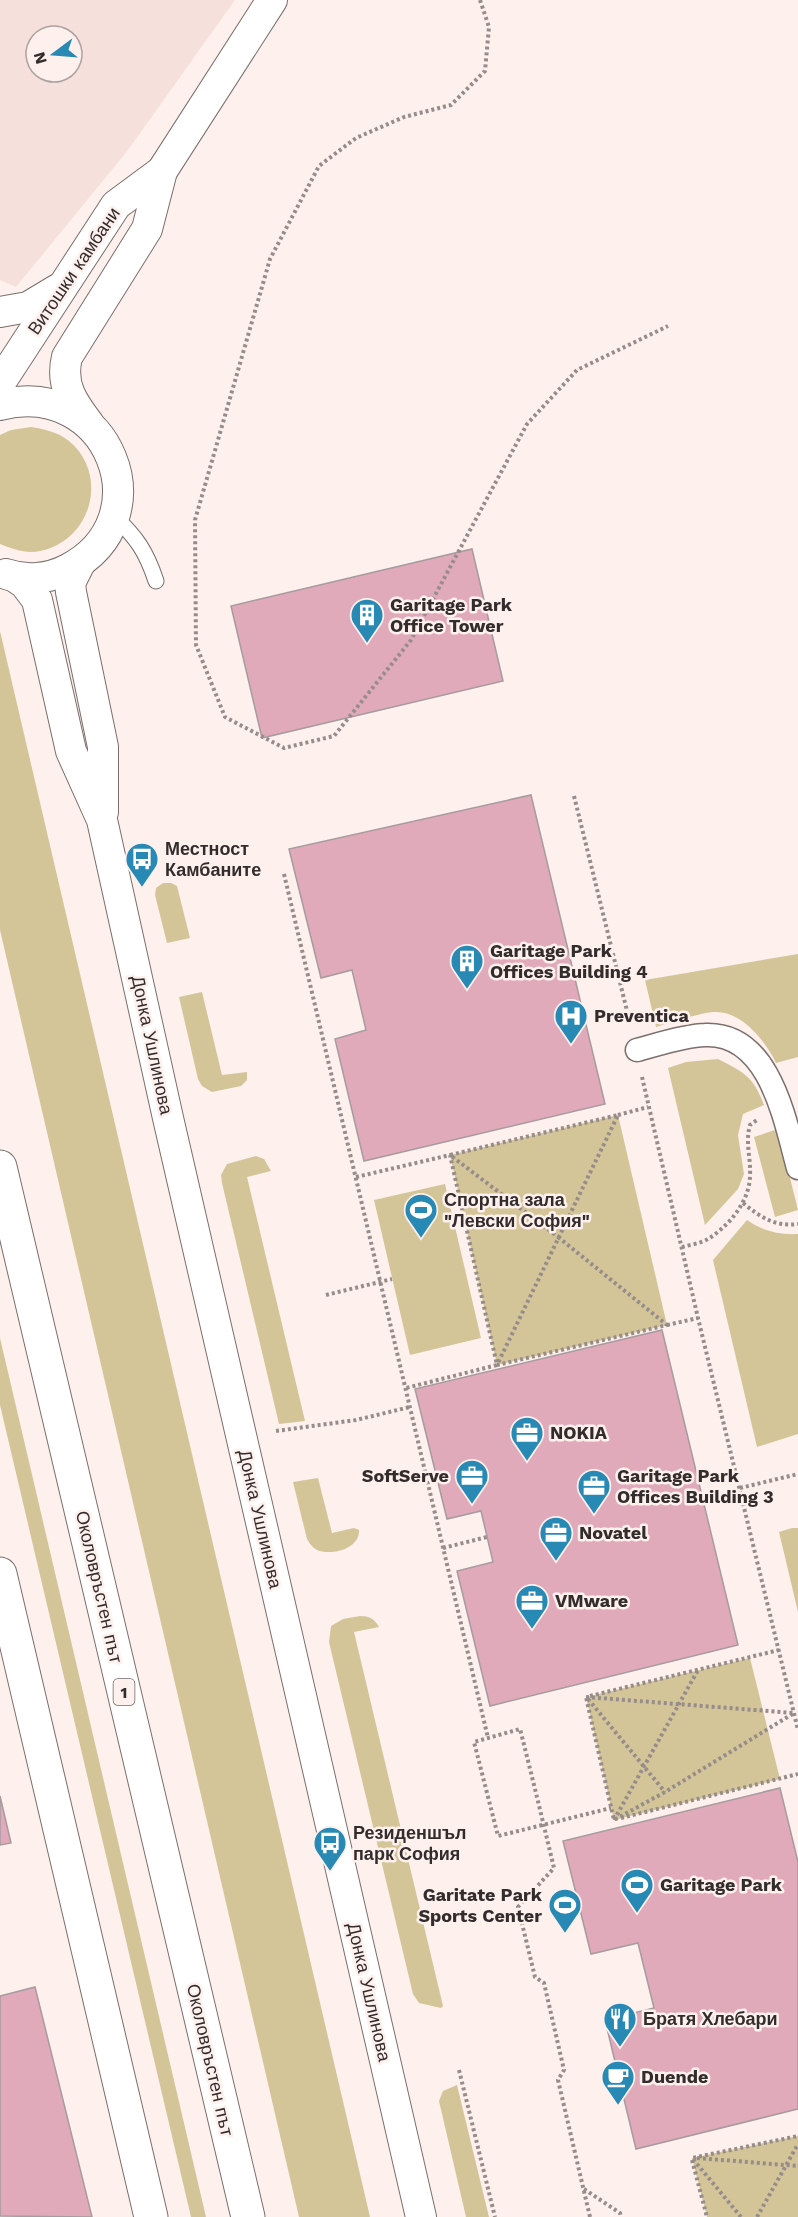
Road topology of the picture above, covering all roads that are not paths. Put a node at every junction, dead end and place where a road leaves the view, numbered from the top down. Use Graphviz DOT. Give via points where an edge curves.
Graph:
graph roads {
  1 [pos="272,0"];
  2 [pos="162,171"];
  3 [pos="65,283"];
  4 [pos="0,312"];
  5 [pos="0,383"];
  6 [pos="0,405"];
  7 [pos="89,424"];
  8 [pos="114,516"];
  9 [pos="80,563"];
  10 [pos="8,575"];
  11 [pos="156,581"];
  12 [pos="102,820"];
  13 [pos="637,1050"];
  14 [pos="0,1167"];
  15 [pos="798,1168"];
  16 [pos="0,1574"];
  17 [pos="151,2217"];
  18 [pos="248,2217"];
  19 [pos="421,2217"];
  1 -- 2 [label="street, Витошки камбани"];
  2 -- 3 [label="street, Витошки камбани" via="116,205"];
  2 -- 7 [label="street, Витошки камбани" via="147,230 67,357 67,390"];
  3 -- 4 [label="street" via="28,307"];
  3 -- 5 [label="street, Витошки камбани"];
  6 -- 7 [label="street" via="49,403"];
  7 -- 8 [label="street, Витошки камбани" via="104,441 114,462 118,484"];
  8 -- 9 [label="street" via="97,547"];
  8 -- 11 [label="lane" via="134,536"];
  9 -- 10 [label="street" via="38,578"];
  9 -- 12 [label="street, Донка Ушлинова" via="70,592 104,747"];
  10 -- 12 [label="street, Донка Ушлинова" via="25,584 37,600 71,751"];
  12 -- 19 [label="street, Донка Ушлинова"];
  13 -- 15 [label="street" via="705,1035 728,1038 744,1047 770,1079"];
  14 -- 18 [label="highway, Околовръстен път / 1"];
  16 -- 17 [label="highway"];
}
